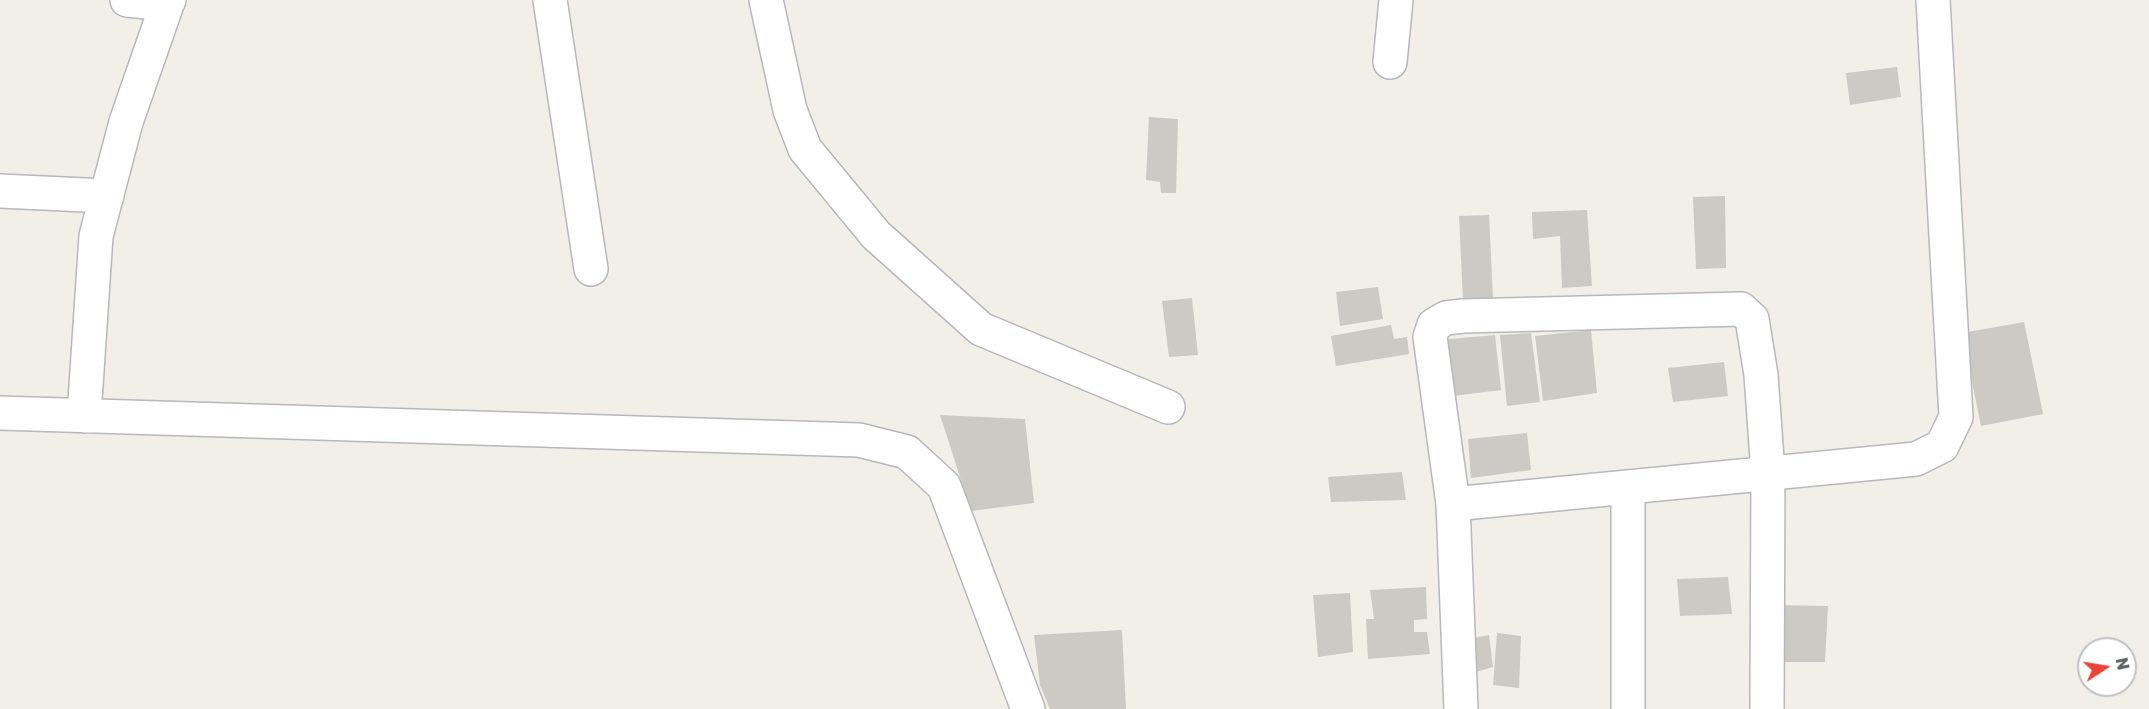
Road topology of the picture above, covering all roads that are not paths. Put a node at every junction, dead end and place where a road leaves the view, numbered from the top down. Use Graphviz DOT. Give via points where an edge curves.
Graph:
graph roads {
  1 [pos="127,0"];
  2 [pos="550,0"];
  3 [pos="766,0"];
  4 [pos="1396,0"];
  5 [pos="1933,0"];
  6 [pos="168,2"];
  7 [pos="1390,62"];
  8 [pos="0,191"];
  9 [pos="107,196"];
  10 [pos="591,268"];
  11 [pos="1168,407"];
  12 [pos="0,413"];
  13 [pos="84,416"];
  14 [pos="1768,473"];
  15 [pos="1628,487"];
  16 [pos="1453,504"];
  17 [pos="1028,709"];
  18 [pos="1461,709"];
  19 [pos="1628,709"];
  20 [pos="1767,709"];
  1 -- 6 [label="street"];
  2 -- 10 [label="street"];
  3 -- 11 [label="street" via="790,110 805,149 876,235 981,329"];
  4 -- 7 [label="street"];
  5 -- 14 [label="street" via="1956,417 1942,446 1916,459"];
  6 -- 9 [label="street" via="126,122"];
  8 -- 9 [label="street"];
  9 -- 13 [label="street" via="96,236"];
  12 -- 13 [label="street"];
  13 -- 17 [label="street" via="859,440 907,452 944,486"];
  14 -- 15 [label="street"];
  14 -- 16 [label="street" via="1761,375 1752,320 1741,309 1462,316 1434,325 1430,337"];
  14 -- 20 [label="street"];
  15 -- 16 [label="street"];
  15 -- 19 [label="street"];
  16 -- 18 [label="street"];
}
